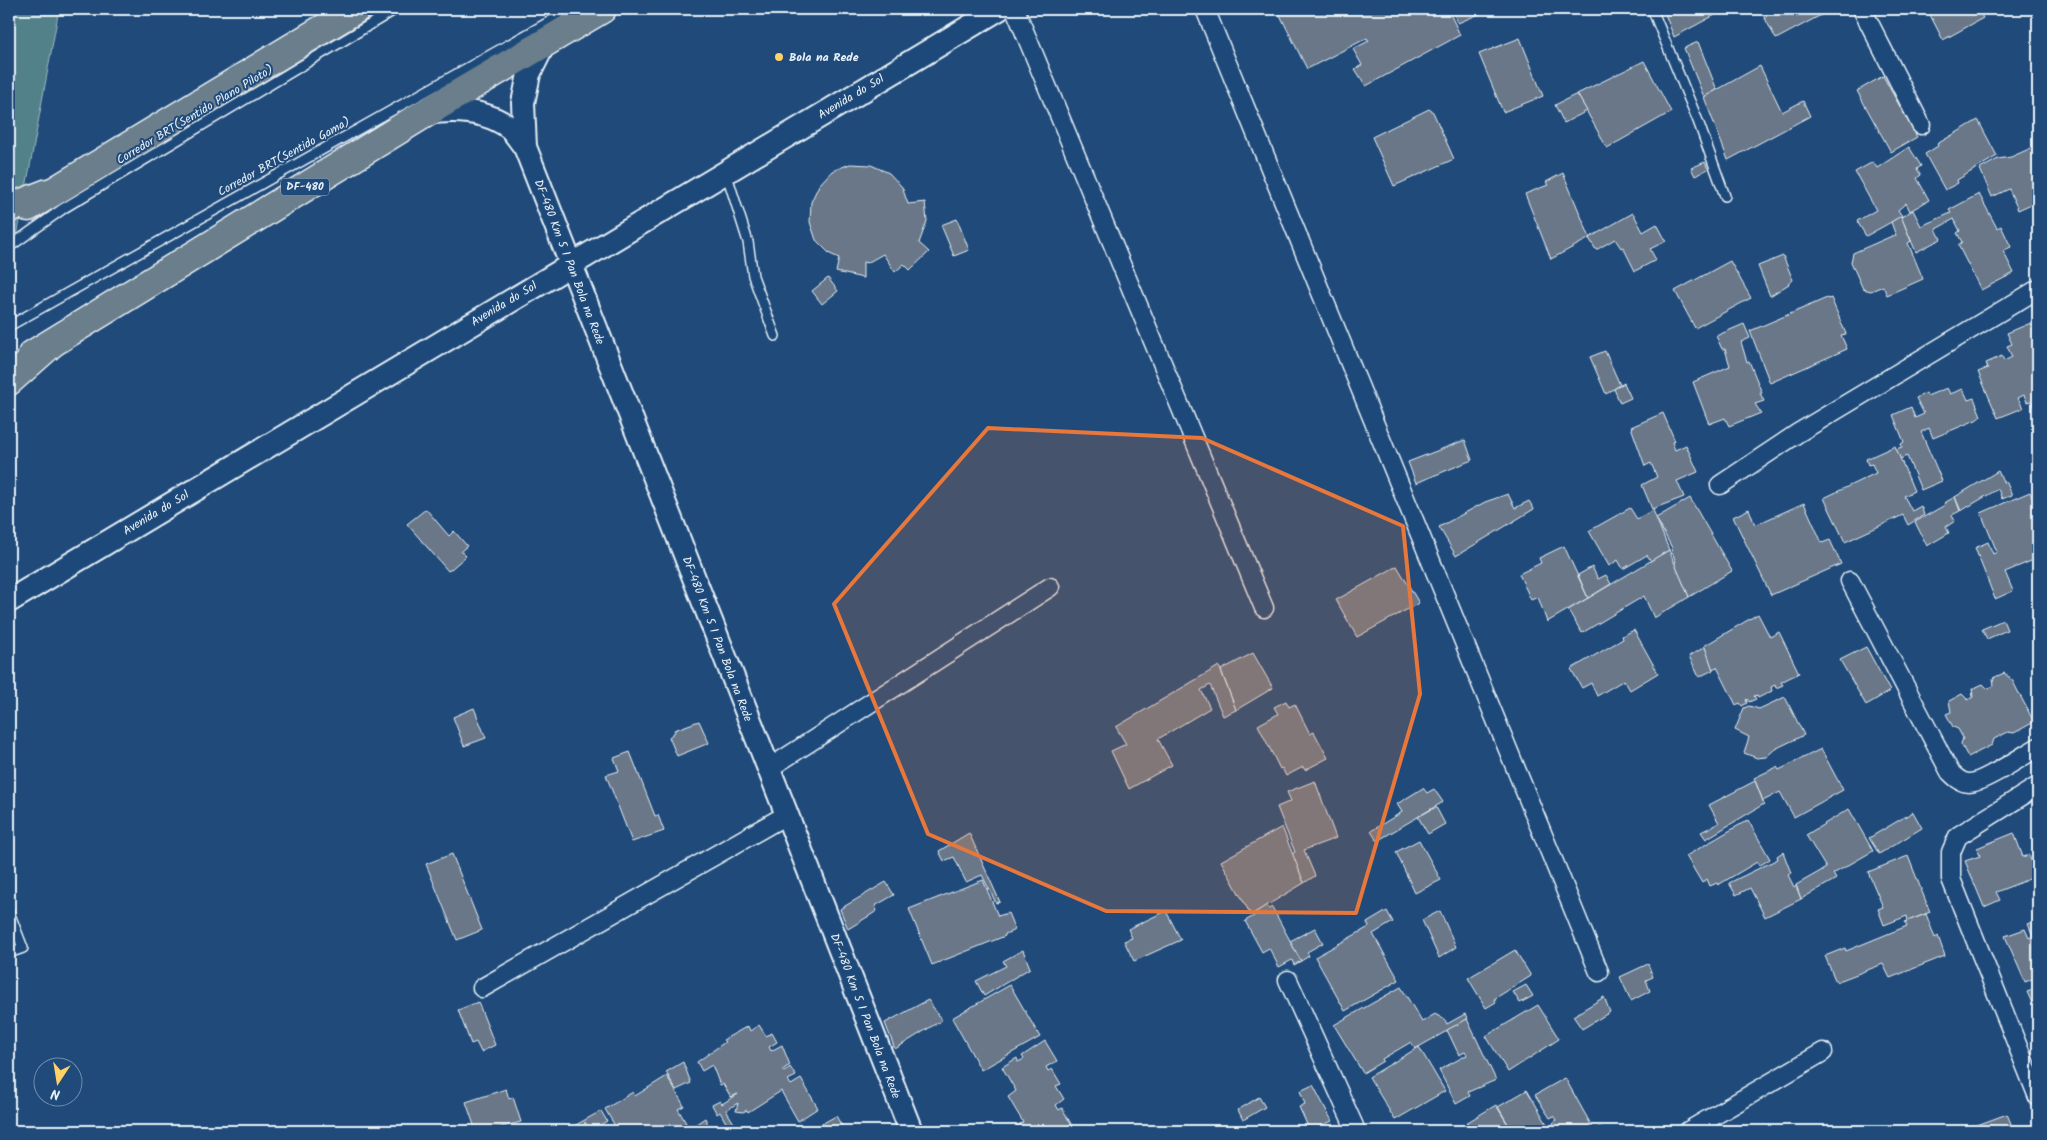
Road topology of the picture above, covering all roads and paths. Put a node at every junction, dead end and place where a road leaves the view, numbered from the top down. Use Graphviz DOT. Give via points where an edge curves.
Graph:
graph roads {
  1 [pos="356,9"];
  2 [pos="396,9"];
  3 [pos="572,9"];
  4 [pos="602,9"];
  5 [pos="999,9"];
  6 [pos="1014,9"];
  7 [pos="1205,9"];
  8 [pos="1652,9"];
  9 [pos="1862,9"];
  10 [pos="544,44"];
  11 [pos="424,114"];
  12 [pos="1921,125"];
  13 [pos="525,146"];
  14 [pos="726,172"];
  15 [pos="48,193"];
  16 [pos="1725,196"];
  17 [pos="9,208"];
  18 [pos="9,219"];
  19 [pos="9,247"];
  20 [pos="570,265"];
  21 [pos="2038,289"];
  22 [pos="9,326"];
  23 [pos="775,336"];
  24 [pos="52,344"];
  25 [pos="9,368"];
  26 [pos="9,382"];
  27 [pos="1720,485"];
  28 [pos="1850,581"];
  29 [pos="1050,587"];
  30 [pos="9,601"];
  31 [pos="1264,608"];
  32 [pos="2038,747"];
  33 [pos="768,769"];
  34 [pos="2038,786"];
  35 [pos="786,814"];
  36 [pos="9,912"];
  37 [pos="9,953"];
  38 [pos="1599,972"];
  39 [pos="1288,980"];
  40 [pos="482,988"];
  41 [pos="1824,1052"];
  42 [pos="2038,1097"];
  43 [pos="911,1131"];
  44 [pos="1354,1131"];
  45 [pos="1688,1131"];
  1 -- 15 [label="main road"];
  2 -- 19 [label="lane, Corredor BRT(Sentido Plano Piloto)" via="64,208"];
  3 -- 22 [label="lane, Corredor BRT(Sentido Gama)"];
  4 -- 10 [label="main road, DF-480"];
  5 -- 14 [label="street, Avenida do Sol"];
  6 -- 31 [label="street"];
  7 -- 38 [label="street"];
  8 -- 16 [label="lane"];
  9 -- 12 [label="street"];
  10 -- 11 [label="main road, DF-480"];
  10 -- 13 [label="street" via="529,74 523,103"];
  11 -- 13 [label="street" via="465,110 510,128"];
  11 -- 24 [label="main road, DF-480"];
  13 -- 20 [label="street, DF-480 Km 5 1 Pan Bola na Rede"];
  14 -- 20 [label="street, Avenida do Sol"];
  14 -- 23 [label="lane" via="748,242 753,276"];
  15 -- 17 [label="main road"];
  15 -- 18 [label="main road"];
  20 -- 30 [label="street, Avenida do Sol"];
  20 -- 33 [label="street, DF-480 Km 5 1 Pan Bola na Rede"];
  21 -- 27 [label="street" via="1798,433"];
  24 -- 25 [label="main road, DF-480"];
  24 -- 26 [label="main road"];
  28 -- 32 [label="street" via="1950,772 1958,780 1970,783 1987,776"];
  29 -- 33 [label="street"];
  33 -- 35 [label="street, DF-480 Km 5 1 Pan Bola na Rede"];
  34 -- 42 [label="street" via="1958,836 1951,852 1951,879"];
  35 -- 40 [label="street"];
  35 -- 43 [label="street, DF-480 Km 5 1 Pan Bola na Rede"];
  36 -- 37 [label="lane" via="23,948"];
  39 -- 44 [label="street"];
  41 -- 45 [label="street"];
}
